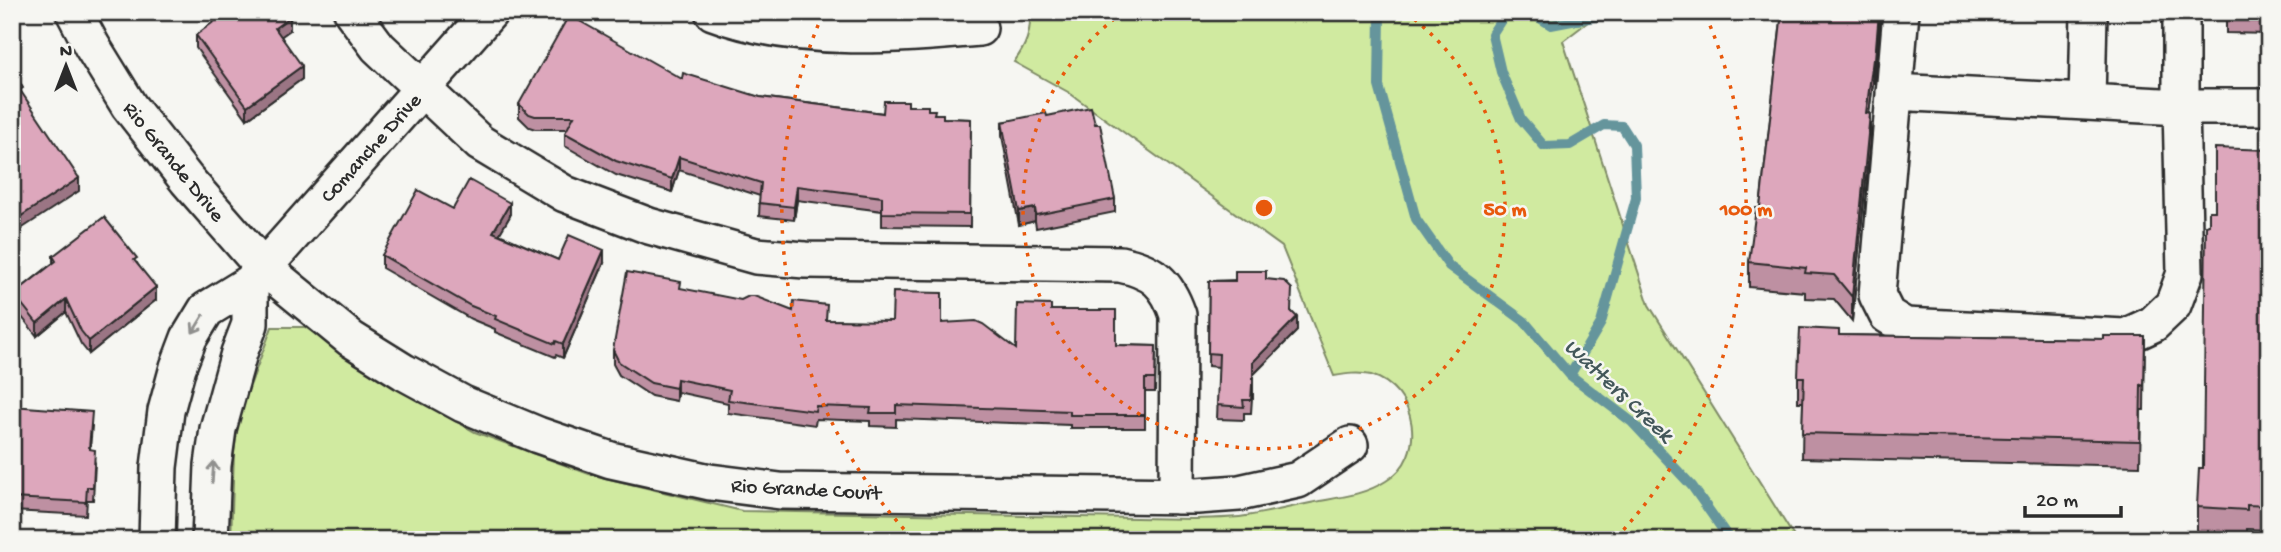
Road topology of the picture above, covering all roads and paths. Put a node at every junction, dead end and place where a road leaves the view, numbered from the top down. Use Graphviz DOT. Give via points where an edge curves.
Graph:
graph roads {
  1 [pos="74,12"];
  2 [pos="352,12"];
  3 [pos="491,12"];
  4 [pos="713,12"];
  5 [pos="1901,12"];
  6 [pos="2089,12"];
  7 [pos="2181,12"];
  8 [pos="979,28"];
  9 [pos="422,89"];
  10 [pos="1894,92"];
  11 [pos="2087,102"];
  12 [pos="2180,107"];
  13 [pos="2269,107"];
  14 [pos="257,275"];
  15 [pos="1350,445"];
  16 [pos="1177,496"];
  17 [pos="157,540"];
  18 [pos="209,540"];
  1 -- 14 [label="street, Rio Grande Drive" via="129,106"];
  2 -- 9 [label="street" via="378,47"];
  3 -- 9 [label="street, Comanche Drive"];
  4 -- 8 [label="street" via="741,23 810,32 901,35"];
  5 -- 10 [label="street"];
  6 -- 11 [label="street"];
  7 -- 12 [label="street"];
  9 -- 14 [label="street, Comanche Drive"];
  9 -- 16 [label="street" via="480,143 565,194 649,226 756,256 1141,268 1172,296 1178,316"];
  10 -- 11 [label="street"];
  10 -- 12 [label="street" via="1877,295 1887,316 1905,326 2125,337 2153,324 2173,305 2185,273"];
  11 -- 12 [label="street"];
  12 -- 13 [label="street"];
  14 -- 16 [label="street, Rio Grande Court" via="351,339 463,404 611,460 710,482 780,491"];
  14 -- 17 [label="street, Comanche Drive, one-way" via="206,310 178,367 166,411 159,467"];
  18 -- 14 [label="street, one-way" via="218,429 250,324"];
  15 -- 16 [label="street, Rio Grande Court" via="1298,480 1239,493"];
}
